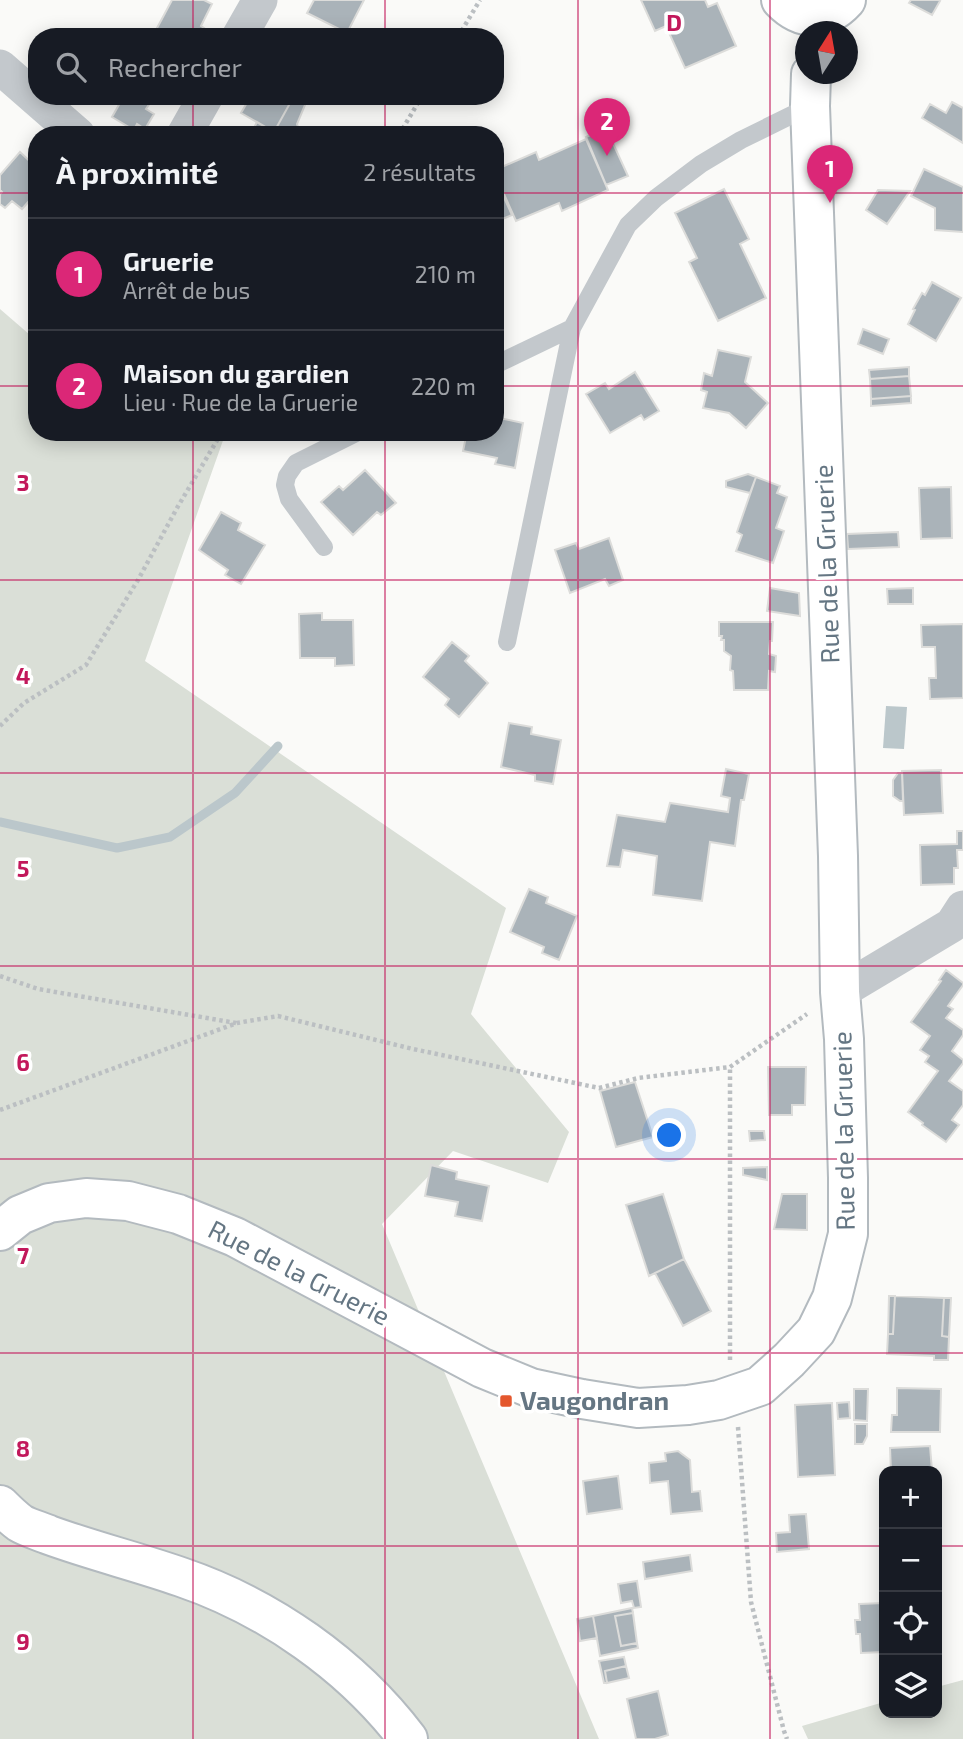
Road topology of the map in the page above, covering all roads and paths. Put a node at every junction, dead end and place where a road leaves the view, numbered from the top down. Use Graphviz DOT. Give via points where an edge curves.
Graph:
graph roads {
  1 [pos="260,0"];
  2 [pos="480,0"];
  3 [pos="244,28"];
  4 [pos="463,28"];
  5 [pos="0,67"];
  6 [pos="811,90"];
  7 [pos="28,91"];
  8 [pos="44,105"];
  9 [pos="201,105"];
  10 [pos="417,105"];
  11 [pos="68,126"];
  12 [pos="189,126"];
  13 [pos="405,126"];
  14 [pos="572,328"];
  15 [pos="504,361"];
  16 [pos="217,441"];
  17 [pos="340,441"];
  18 [pos="324,547"];
  19 [pos="507,642"];
  20 [pos="0,726"];
  21 [pos="963,908"];
  22 [pos="0,976"];
  23 [pos="840,992"];
  24 [pos="237,1023"];
  25 [pos="730,1067"];
  26 [pos="0,1110"];
  27 [pos="0,1231"];
  28 [pos="736,1395"];
  29 [pos="0,1505"];
  30 [pos="408,1739"];
  31 [pos="787,1739"];
  1 -- 3 [label="street"];
  2 -- 4 [label="path"];
  5 -- 7 [label="street"];
  6 -- 14 [label="lane" via="701,164 628,225"];
  6 -- 23 [label="street, Rue de la Gruerie"];
  8 -- 11 [label="street"];
  9 -- 12 [label="street"];
  10 -- 13 [label="path"];
  14 -- 15 [label="lane"];
  14 -- 19 [label="lane"];
  16 -- 20 [label="path" via="86,665 24,703"];
  17 -- 18 [label="lane" via="296,463 285,485 289,499"];
  21 -- 23 [label="street" via="952,925"];
  22 -- 24 [label="path" via="38,989"];
  23 -- 25 [label="path"];
  23 -- 28 [label="street, Rue de la Gruerie" via="848,1234 832,1298 816,1331 789,1360 760,1385"];
  24 -- 25 [label="path" via="278,1016 599,1088 638,1078"];
  24 -- 26 [label="path"];
  25 -- 28 [label="path" via="730,1379"];
  27 -- 28 [label="street, Rue de la Gruerie" via="20,1215 49,1203 86,1198 128,1201 178,1214 235,1237 450,1352 531,1388 638,1408 688,1405"];
  28 -- 31 [label="path" via="751,1602"];
  29 -- 30 [label="street" via="21,1524 181,1577 270,1617 314,1646 354,1681"];
}
